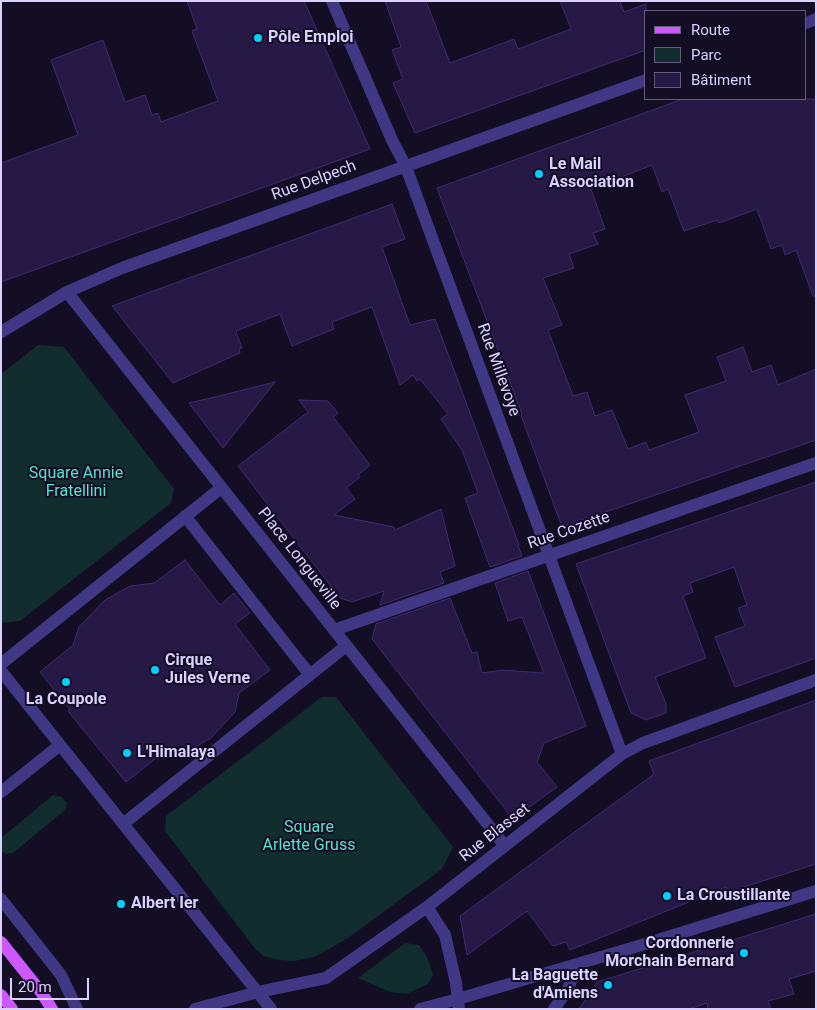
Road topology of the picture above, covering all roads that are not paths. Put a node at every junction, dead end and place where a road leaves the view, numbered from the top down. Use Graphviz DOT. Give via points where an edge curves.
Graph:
graph roads {
  1 [pos="332,1"];
  2 [pos="644,81"];
  3 [pos="406,167"];
  4 [pos="67,292"];
  5 [pos="1,332"];
  6 [pos="816,463"];
  7 [pos="222,488"];
  8 [pos="185,516"];
  9 [pos="549,555"];
  10 [pos="334,630"];
  11 [pos="346,646"];
  12 [pos="1,664"];
  13 [pos="310,675"];
  14 [pos="5,676"];
  15 [pos="816,680"];
  16 [pos="60,745"];
  17 [pos="622,754"];
  18 [pos="1,792"];
  19 [pos="123,824"];
  20 [pos="505,846"];
  21 [pos="816,891"];
  22 [pos="1,899"];
  23 [pos="427,908"];
  24 [pos="1,942"];
  25 [pos="577,964"];
  26 [pos="258,992"];
  27 [pos="1,995"];
  28 [pos="458,1004"];
  29 [pos="12,1009"];
  30 [pos="52,1009"];
  31 [pos="77,1009"];
  32 [pos="195,1009"];
  33 [pos="271,1009"];
  34 [pos="420,1009"];
  35 [pos="554,1009"];
  1 -- 3 [label="street, Rue Millevoye"];
  2 -- 3 [label="street, Rue Delpech"];
  3 -- 4 [label="street, Rue Delpech" via="122,268"];
  3 -- 9 [label="street, Rue Millevoye"];
  4 -- 5 [label="street, Rue Delpech"];
  4 -- 7 [label="street, Place Longueville"];
  6 -- 9 [label="street, Rue Cozette"];
  7 -- 8 [label="street"];
  7 -- 10 [label="street, Place Longueville"];
  8 -- 12 [label="street"];
  8 -- 13 [label="street"];
  9 -- 10 [label="street, Rue Cozette"];
  9 -- 17 [label="street, Rue Millevoye"];
  10 -- 11 [label="street, Place Longueville"];
  11 -- 13 [label="street"];
  11 -- 20 [label="street, Place Longueville"];
  13 -- 19 [label="street"];
  14 -- 16 [label="street"];
  15 -- 17 [label="street, Rue Blasset" via="643,742"];
  16 -- 18 [label="street"];
  16 -- 19 [label="street"];
  17 -- 20 [label="street, Rue Blasset"];
  19 -- 26 [label="street"];
  20 -- 23 [label="street, Rue Blasset"];
  21 -- 25 [label="street"];
  22 -- 31 [label="street" via="61,975"];
  23 -- 26 [label="street, Rue Blasset" via="326,978"];
  23 -- 28 [label="street" via="445,936"];
  24 -- 30 [label="main road"];
  25 -- 28 [label="street"];
  25 -- 35 [label="street" via="568,989"];
  26 -- 32 [label="street, Rue Blasset"];
  26 -- 33 [label="street"];
  27 -- 29 [label="main road"];
  28 -- 34 [label="street"];
}
